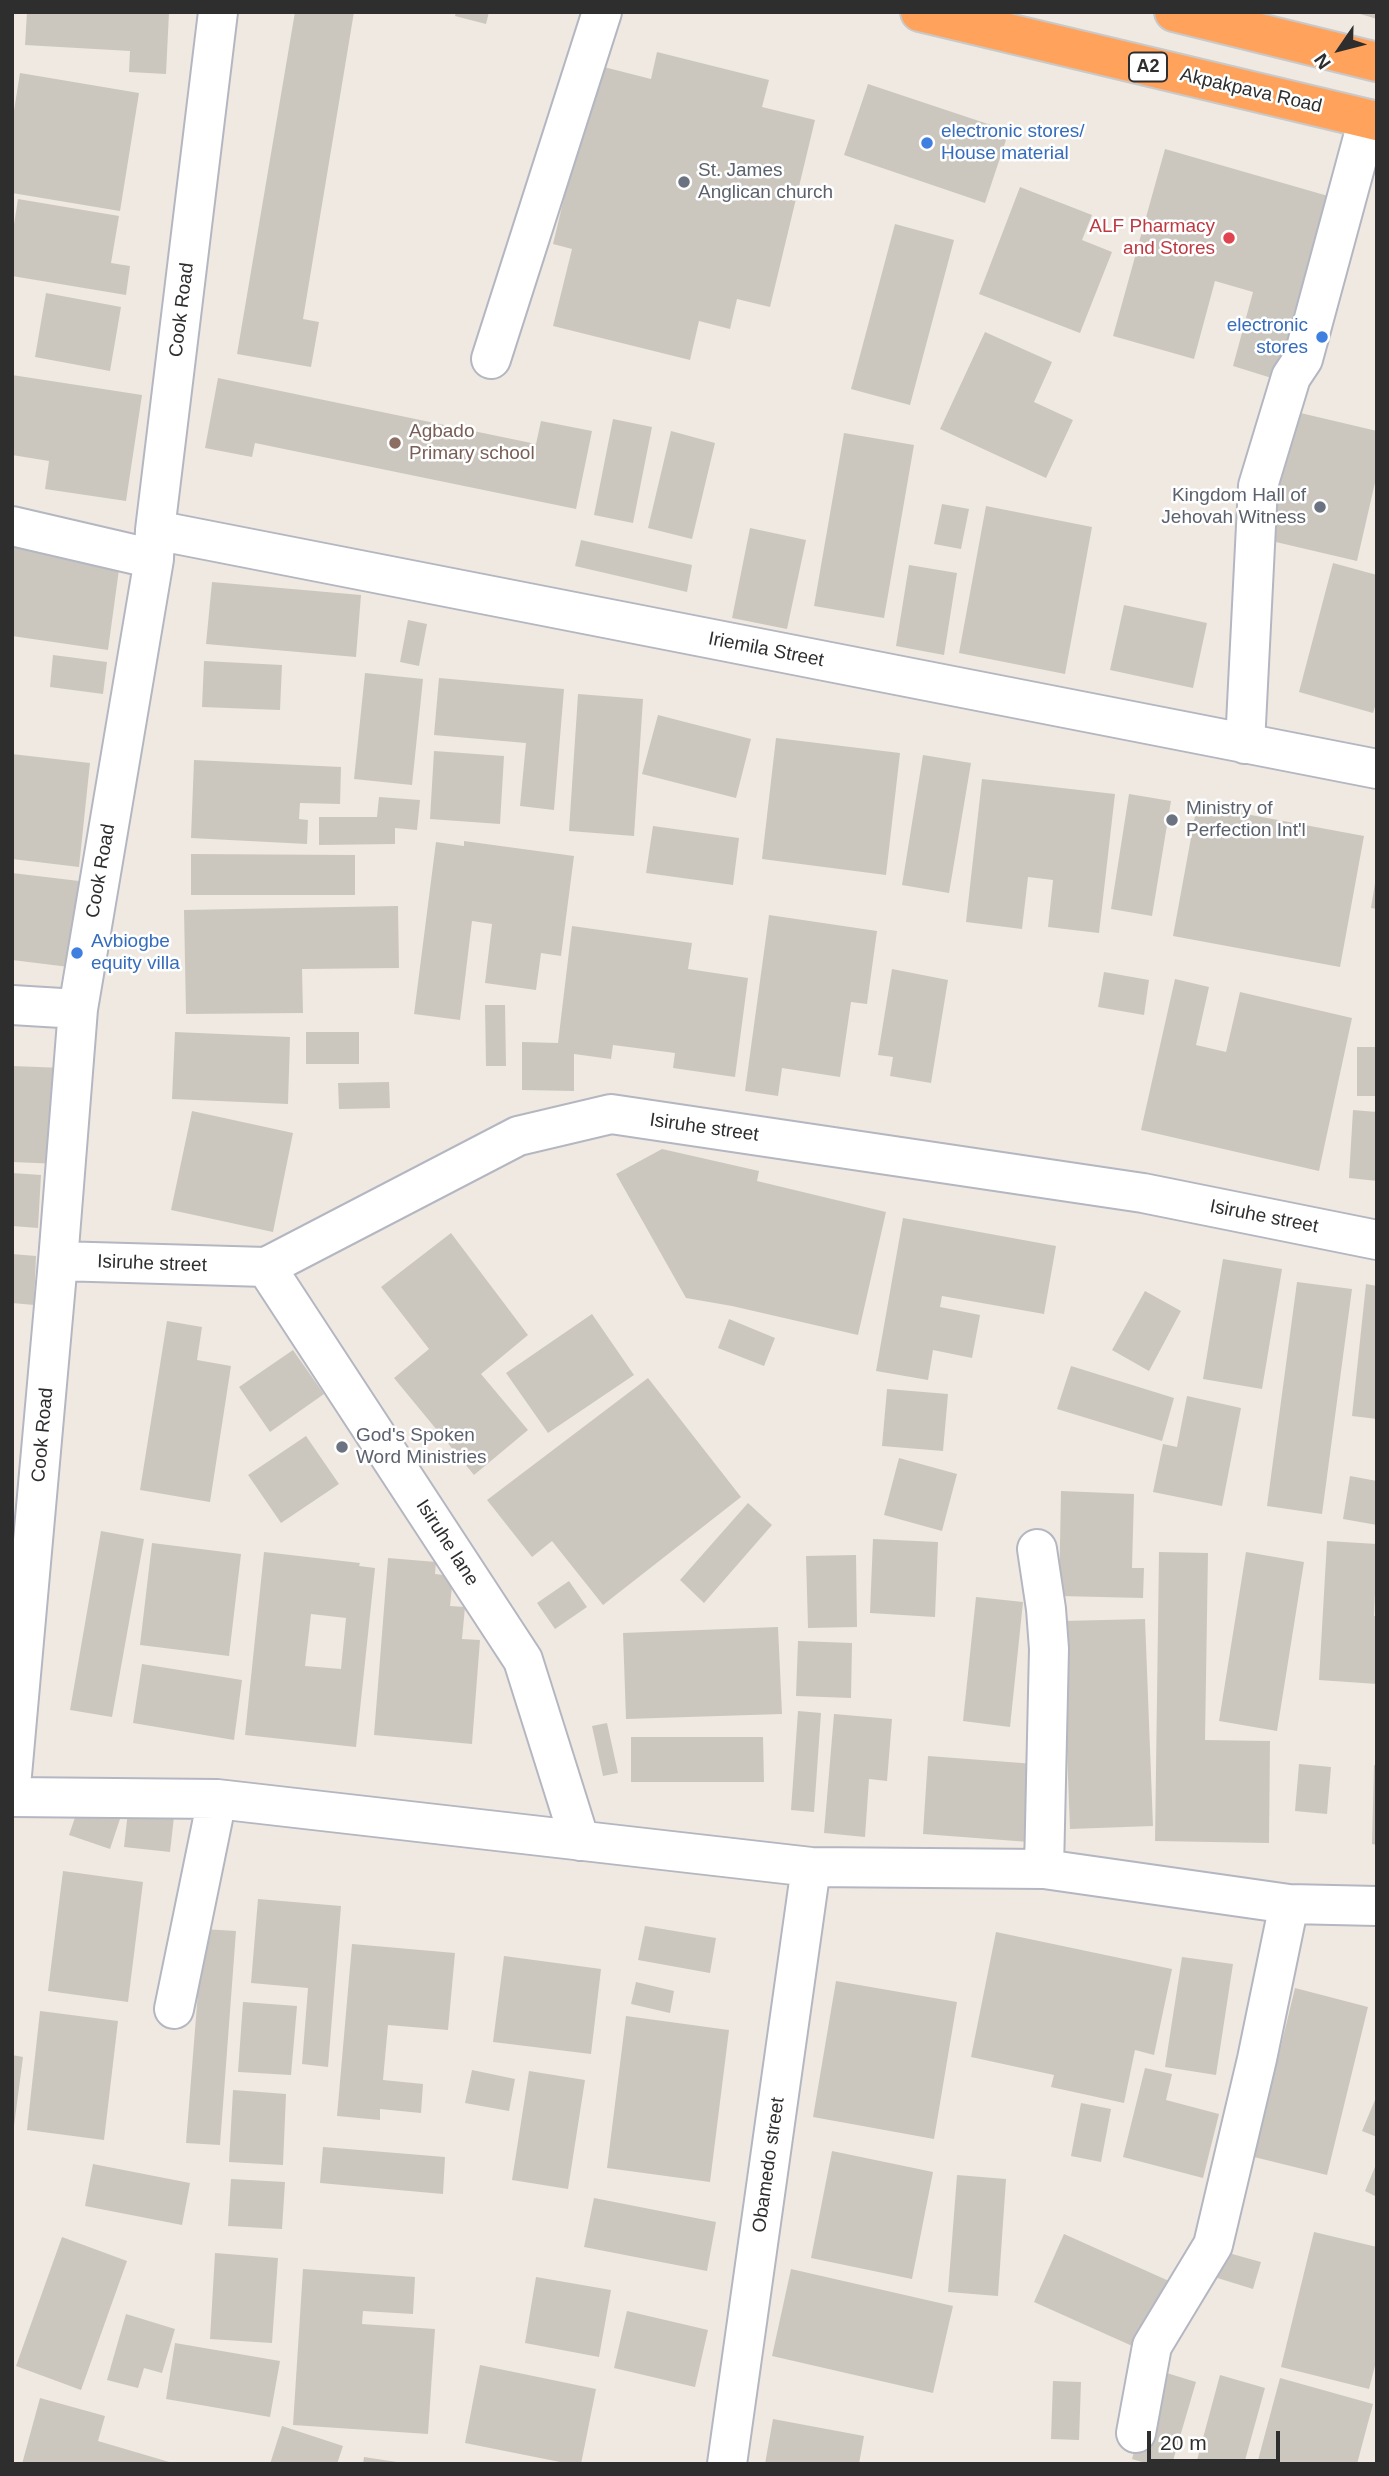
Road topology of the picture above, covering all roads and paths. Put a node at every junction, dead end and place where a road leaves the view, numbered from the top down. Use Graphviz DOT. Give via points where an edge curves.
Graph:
graph roads {
  1 [pos="218,12"];
  2 [pos="602,12"];
  3 [pos="920,12"];
  4 [pos="1174,12"];
  5 [pos="1377,62"];
  6 [pos="1373,120"];
  7 [pos="491,359"];
  8 [pos="12,526"];
  9 [pos="155,544"];
  10 [pos="1245,744"];
  11 [pos="1377,769"];
  12 [pos="12,1005"];
  13 [pos="78,1009"];
  14 [pos="1377,1240"];
  15 [pos="58,1261"];
  16 [pos="266,1267"];
  17 [pos="1037,1549"];
  18 [pos="12,1775"];
  19 [pos="12,1797"];
  20 [pos="217,1799"];
  21 [pos="580,1841"];
  22 [pos="811,1867"];
  23 [pos="1044,1869"];
  24 [pos="1289,1904"];
  25 [pos="1377,1906"];
  26 [pos="174,2009"];
  27 [pos="1136,2433"];
  28 [pos="727,2464"];
  1 -- 9 [label="street, Cook Road"];
  2 -- 7 [label="street"];
  3 -- 6 [label="highway, Akpakpava Road / A2"];
  4 -- 5 [label="highway"];
  6 -- 10 [label="street" via="1303,359 1291,377 1258,486"];
  8 -- 9 [label="street, Iriemila Street"];
  9 -- 10 [label="street, Iriemila Street"];
  9 -- 13 [label="street, Cook Road"];
  10 -- 11 [label="street, Iriemila Street"];
  12 -- 13 [label="street"];
  13 -- 15 [label="street, Cook Road"];
  14 -- 16 [label="street, Isiruhe street" via="1143,1193 611,1114 518,1136"];
  15 -- 16 [label="street, Isiruhe street"];
  15 -- 18 [label="street, Cook Road"];
  16 -- 21 [label="street, Isiruhe lane" via="523,1660"];
  17 -- 23 [label="street" via="1049,1649"];
  19 -- 20 [label="street"];
  20 -- 21 [label="street"];
  20 -- 26 [label="street"];
  21 -- 22 [label="street"];
  22 -- 23 [label="street"];
  22 -- 28 [label="street, Obamedo street"];
  23 -- 24 [label="street"];
  24 -- 25 [label="street"];
  24 -- 27 [label="street" via="1213,2245 1152,2346"];
}
